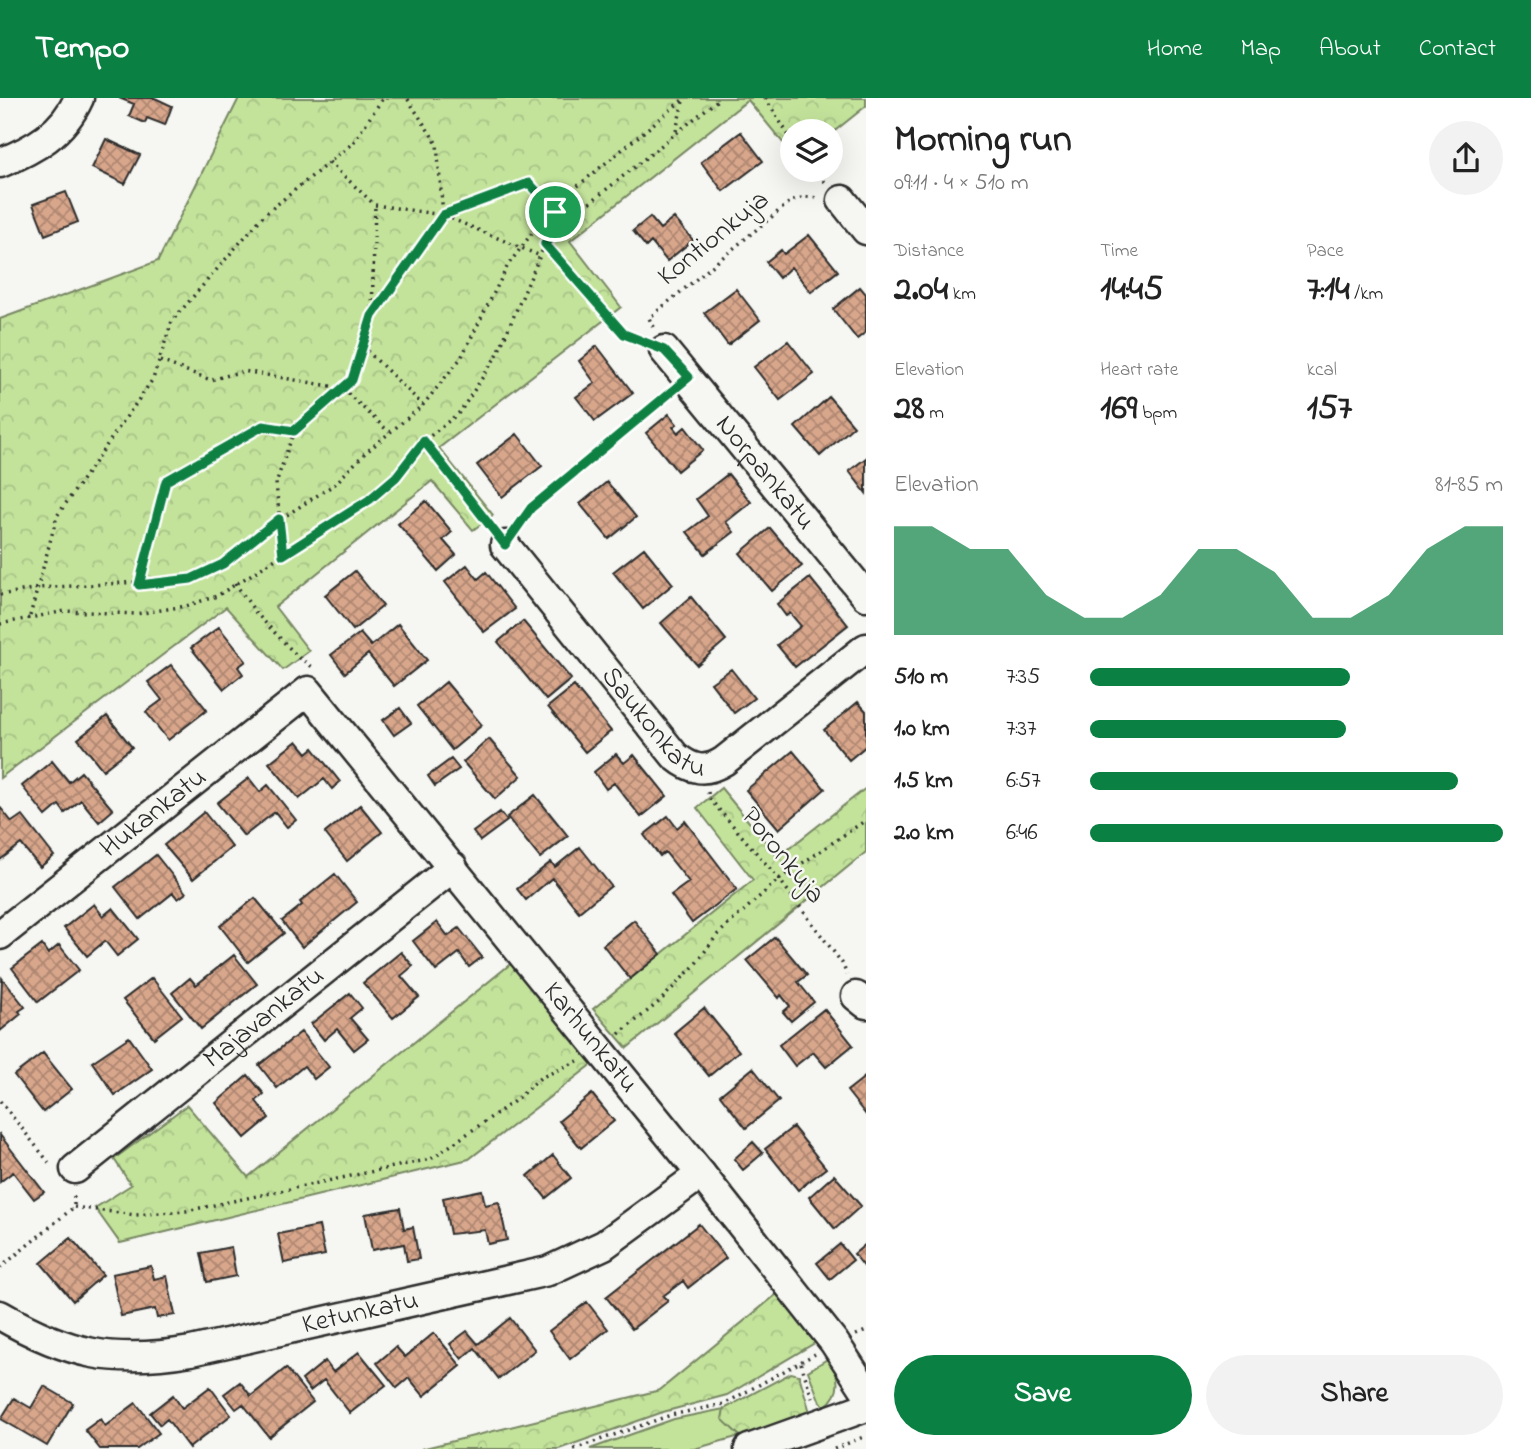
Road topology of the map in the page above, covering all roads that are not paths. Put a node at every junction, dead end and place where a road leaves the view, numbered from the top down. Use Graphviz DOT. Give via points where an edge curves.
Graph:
graph roads {
  1 [pos="79,98"];
  2 [pos="0,163"];
  3 [pos="842,200"];
  4 [pos="866,230"];
  5 [pos="664,350"];
  6 [pos="505,545"];
  7 [pos="866,596"];
  8 [pos="866,648"];
  9 [pos="308,691"];
  10 [pos="453,867"];
  11 [pos="0,935"];
  12 [pos="75,1169"];
  13 [pos="701,1174"];
  14 [pos="0,1315"];
  15 [pos="864,1414"];
  16 [pos="749,1449"];
  1 -- 2 [label="street" via="71,115 47,141"];
  3 -- 4 [label="street"];
  5 -- 7 [label="street, Norpankatu"];
  6 -- 8 [label="street, Saukonkatu" via="675,756 694,768 703,770 724,761"];
  9 -- 10 [label="street, Karhunkatu"];
  9 -- 11 [label="street, Hukankatu"];
  10 -- 12 [label="street, Majavankatu"];
  10 -- 13 [label="street, Karhunkatu"];
  13 -- 14 [label="street, Ketunkatu" via="604,1245 548,1271 191,1351 145,1359 90,1353 32,1333"];
  13 -- 15 [label="street, Karhunkatu" via="834,1342"];
  15 -- 16 [label="street"];
}
